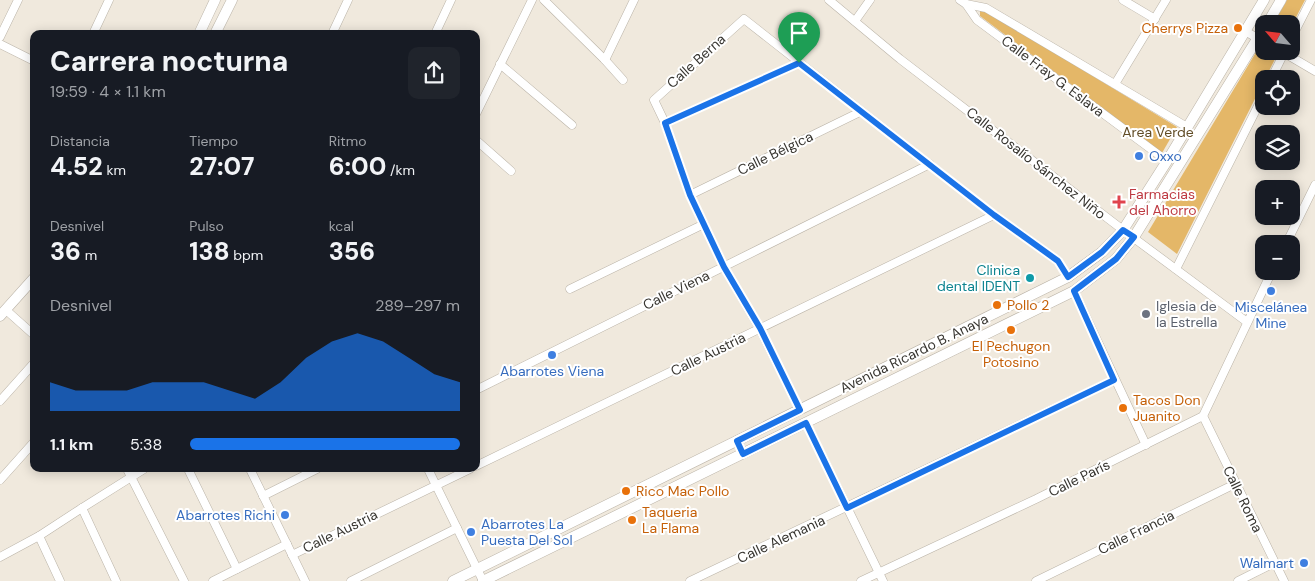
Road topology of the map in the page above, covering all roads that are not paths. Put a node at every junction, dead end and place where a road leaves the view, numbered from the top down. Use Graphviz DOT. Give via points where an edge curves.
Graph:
graph roads {
  1 [pos="18,0"];
  2 [pos="109,0"];
  3 [pos="215,0"];
  4 [pos="232,0"];
  5 [pos="348,0"];
  6 [pos="451,0"];
  7 [pos="532,0"];
  8 [pos="544,0"];
  9 [pos="634,0"];
  10 [pos="829,0"];
  11 [pos="870,0"];
  12 [pos="1123,0"];
  13 [pos="1166,0"];
  14 [pos="1264,0"];
  15 [pos="1282,0"];
  16 [pos="1312,0"];
  17 [pos="963,2"];
  18 [pos="1273,15"];
  19 [pos="1155,19"];
  20 [pos="855,21"];
  21 [pos="1300,22"];
  22 [pos="95,30"];
  23 [pos="201,30"];
  24 [pos="217,30"];
  25 [pos="334,30"];
  26 [pos="437,30"];
  27 [pos="1245,31"];
  28 [pos="0,37"];
  29 [pos="1255,37"];
  30 [pos="0,44"];
  31 [pos="1255,49"];
  32 [pos="30,59"];
  33 [pos="605,60"];
  34 [pos="1296,60"];
  35 [pos="799,63"];
  36 [pos="500,64"];
  37 [pos="1315,71"];
  38 [pos="623,80"];
  39 [pos="1115,84"];
  40 [pos="480,106"];
  41 [pos="860,112"];
  42 [pos="1255,112"];
  43 [pos="665,123"];
  44 [pos="572,125"];
  45 [pos="1187,127"];
  46 [pos="480,144"];
  47 [pos="1168,161"];
  48 [pos="930,164"];
  49 [pos="511,171"];
  50 [pos="1315,185"];
  51 [pos="690,195"];
  52 [pos="994,215"];
  53 [pos="704,224"];
  54 [pos="1123,230"];
  55 [pos="1290,235"];
  56 [pos="1134,237"];
  57 [pos="724,267"];
  58 [pos="1176,269"];
  59 [pos="1068,277"];
  60 [pos="1268,280"];
  61 [pos="30,283"];
  62 [pos="570,289"];
  63 [pos="1074,291"];
  64 [pos="3,313"];
  65 [pos="1247,322"];
  66 [pos="760,328"];
  67 [pos="30,332"];
  68 [pos="30,367"];
  69 [pos="862,379"];
  70 [pos="1114,380"];
  71 [pos="480,388"];
  72 [pos="869,392"];
  73 [pos="0,401"];
  74 [pos="800,410"];
  75 [pos="1203,416"];
  76 [pos="806,423"];
  77 [pos="737,441"];
  78 [pos="1146,445"];
  79 [pos="30,446"];
  80 [pos="743,454"];
  81 [pos="480,464"];
  82 [pos="129,472"];
  83 [pos="189,472"];
  84 [pos="251,472"];
  85 [pos="311,472"];
  86 [pos="430,472"];
  87 [pos="464,472"];
  88 [pos="0,480"];
  89 [pos="1235,484"];
  90 [pos="436,485"];
  91 [pos="263,496"];
  92 [pos="82,508"];
  93 [pos="847,508"];
  94 [pos="457,528"];
  95 [pos="40,536"];
  96 [pos="287,544"];
  97 [pos="292,555"];
  98 [pos="0,557"];
  99 [pos="1274,563"];
  100 [pos="237,569"];
  101 [pos="477,569"];
  102 [pos="879,572"];
  103 [pos="60,581"];
  104 [pos="116,581"];
  105 [pos="184,581"];
  106 [pos="213,581"];
  107 [pos="305,581"];
  108 [pos="351,581"];
  109 [pos="453,581"];
  110 [pos="483,581"];
  111 [pos="690,581"];
  112 [pos="861,581"];
  113 [pos="883,581"];
  114 [pos="1036,581"];
  115 [pos="1238,581"];
  116 [pos="1284,581"];
  1 -- 28 [label="street"];
  2 -- 22 [label="street"];
  3 -- 23 [label="main road"];
  4 -- 24 [label="main road"];
  5 -- 25 [label="street"];
  6 -- 26 [label="street"];
  7 -- 36 [label="street"];
  8 -- 33 [label="street"];
  9 -- 33 [label="street"];
  10 -- 20 [label="street, Calle Rosalío Sánchez Niño"];
  11 -- 20 [label="street"];
  12 -- 19 [label="street"];
  13 -- 19 [label="street"];
  14 -- 27 [label="main road, Avenida Ricardo B. Anaya"];
  15 -- 18 [label="main road"];
  16 -- 21 [label="street"];
  17 -- 39 [label="street, Calle Fray G. Eslava" via="986,8"];
  17 -- 47 [label="street, Calle Fray G. Eslava" via="977,20"];
  19 -- 39 [label="street"];
  20 -- 54 [label="street, Calle Rosalío Sánchez Niño"];
  27 -- 29 [label="street"];
  27 -- 45 [label="main road, Avenida Ricardo B. Anaya"];
  30 -- 32 [label="street"];
  31 -- 56 [label="main road, Avenida Ricardo B. Anaya"];
  33 -- 38 [label="street"];
  34 -- 37 [label="street"];
  35 -- 41 [label="street"];
  35 -- 43 [label="street"];
  35 -- 43 [label="street, Calle Berna" via="744,19 654,100"];
  36 -- 40 [label="street"];
  36 -- 44 [label="street"];
  39 -- 45 [label="street, Calle Fray G. Eslava"];
  41 -- 48 [label="street"];
  41 -- 51 [label="street, Calle Bélgica"];
  42 -- 58 [label="street"];
  43 -- 51 [label="street"];
  45 -- 47 [label="main road, Avenida Ricardo B. Anaya"];
  46 -- 49 [label="street"];
  47 -- 54 [label="main road, Avenida Ricardo B. Anaya"];
  48 -- 52 [label="street"];
  48 -- 57 [label="street, Calle Viena"];
  50 -- 55 [label="street"];
  51 -- 53 [label="street"];
  52 -- 59 [label="street" via="1058,261"];
  52 -- 66 [label="street, Calle Austria"];
  53 -- 57 [label="street"];
  53 -- 62 [label="street"];
  54 -- 56 [label="street, Calle Rosalío Sánchez Niño"];
  54 -- 59 [label="main road, Avenida Ricardo B. Anaya" via="1102,252"];
  56 -- 58 [label="street, Calle Rosalío Sánchez Niño"];
  56 -- 63 [label="main road, Avenida Ricardo B. Anaya" via="1116,259"];
  57 -- 66 [label="street"];
  57 -- 71 [label="street, Calle Viena"];
  58 -- 65 [label="street, Calle Rosalío Sánchez Niño"];
  59 -- 69 [label="main road, Avenida Ricardo B. Anaya"];
  60 -- 65 [label="street"];
  61 -- 64 [label="main road"];
  63 -- 70 [label="street"];
  63 -- 72 [label="main road, Avenida Ricardo B. Anaya"];
  64 -- 67 [label="street"];
  65 -- 75 [label="street"];
  66 -- 74 [label="street"];
  66 -- 81 [label="street, Calle Austria"];
  68 -- 73 [label="street"];
  69 -- 72 [label="main road"];
  69 -- 74 [label="main road, Avenida Ricardo B. Anaya"];
  70 -- 78 [label="street"];
  70 -- 93 [label="street, Calle Alemania"];
  72 -- 76 [label="main road, Avenida Ricardo B. Anaya"];
  74 -- 77 [label="main road, Avenida Ricardo B. Anaya"];
  75 -- 78 [label="street, Calle París"];
  75 -- 89 [label="street, Calle Roma"];
  76 -- 80 [label="main road, Avenida Ricardo B. Anaya"];
  76 -- 93 [label="street"];
  77 -- 80 [label="main road"];
  77 -- 101 [label="main road, Avenida Ricardo B. Anaya"];
  78 -- 102 [label="street, Calle París"];
  79 -- 88 [label="street"];
  80 -- 110 [label="main road, Avenida Ricardo B. Anaya"];
  82 -- 92 [label="street"];
  82 -- 105 [label="street"];
  83 -- 100 [label="street"];
  84 -- 91 [label="street"];
  85 -- 91 [label="street"];
  86 -- 90 [label="street"];
  87 -- 90 [label="street, Calle Austria"];
  89 -- 99 [label="street, Calle Roma"];
  89 -- 114 [label="street, Calle Francia"];
  90 -- 94 [label="street"];
  90 -- 97 [label="street, Calle Austria"];
  91 -- 96 [label="street"];
  92 -- 95 [label="street"];
  92 -- 104 [label="street"];
  93 -- 102 [label="street"];
  93 -- 111 [label="street, Calle Alemania"];
  94 -- 101 [label="street"];
  94 -- 108 [label="street"];
  95 -- 98 [label="street"];
  95 -- 103 [label="street"];
  96 -- 97 [label="street"];
  96 -- 100 [label="street"];
  97 -- 107 [label="street"];
  99 -- 115 [label="street"];
  99 -- 116 [label="street, Calle Roma"];
  100 -- 106 [label="street"];
  101 -- 109 [label="main road, Avenida Ricardo B. Anaya"];
  101 -- 110 [label="street"];
  102 -- 112 [label="street, Calle París"];
  102 -- 113 [label="street"];
}
